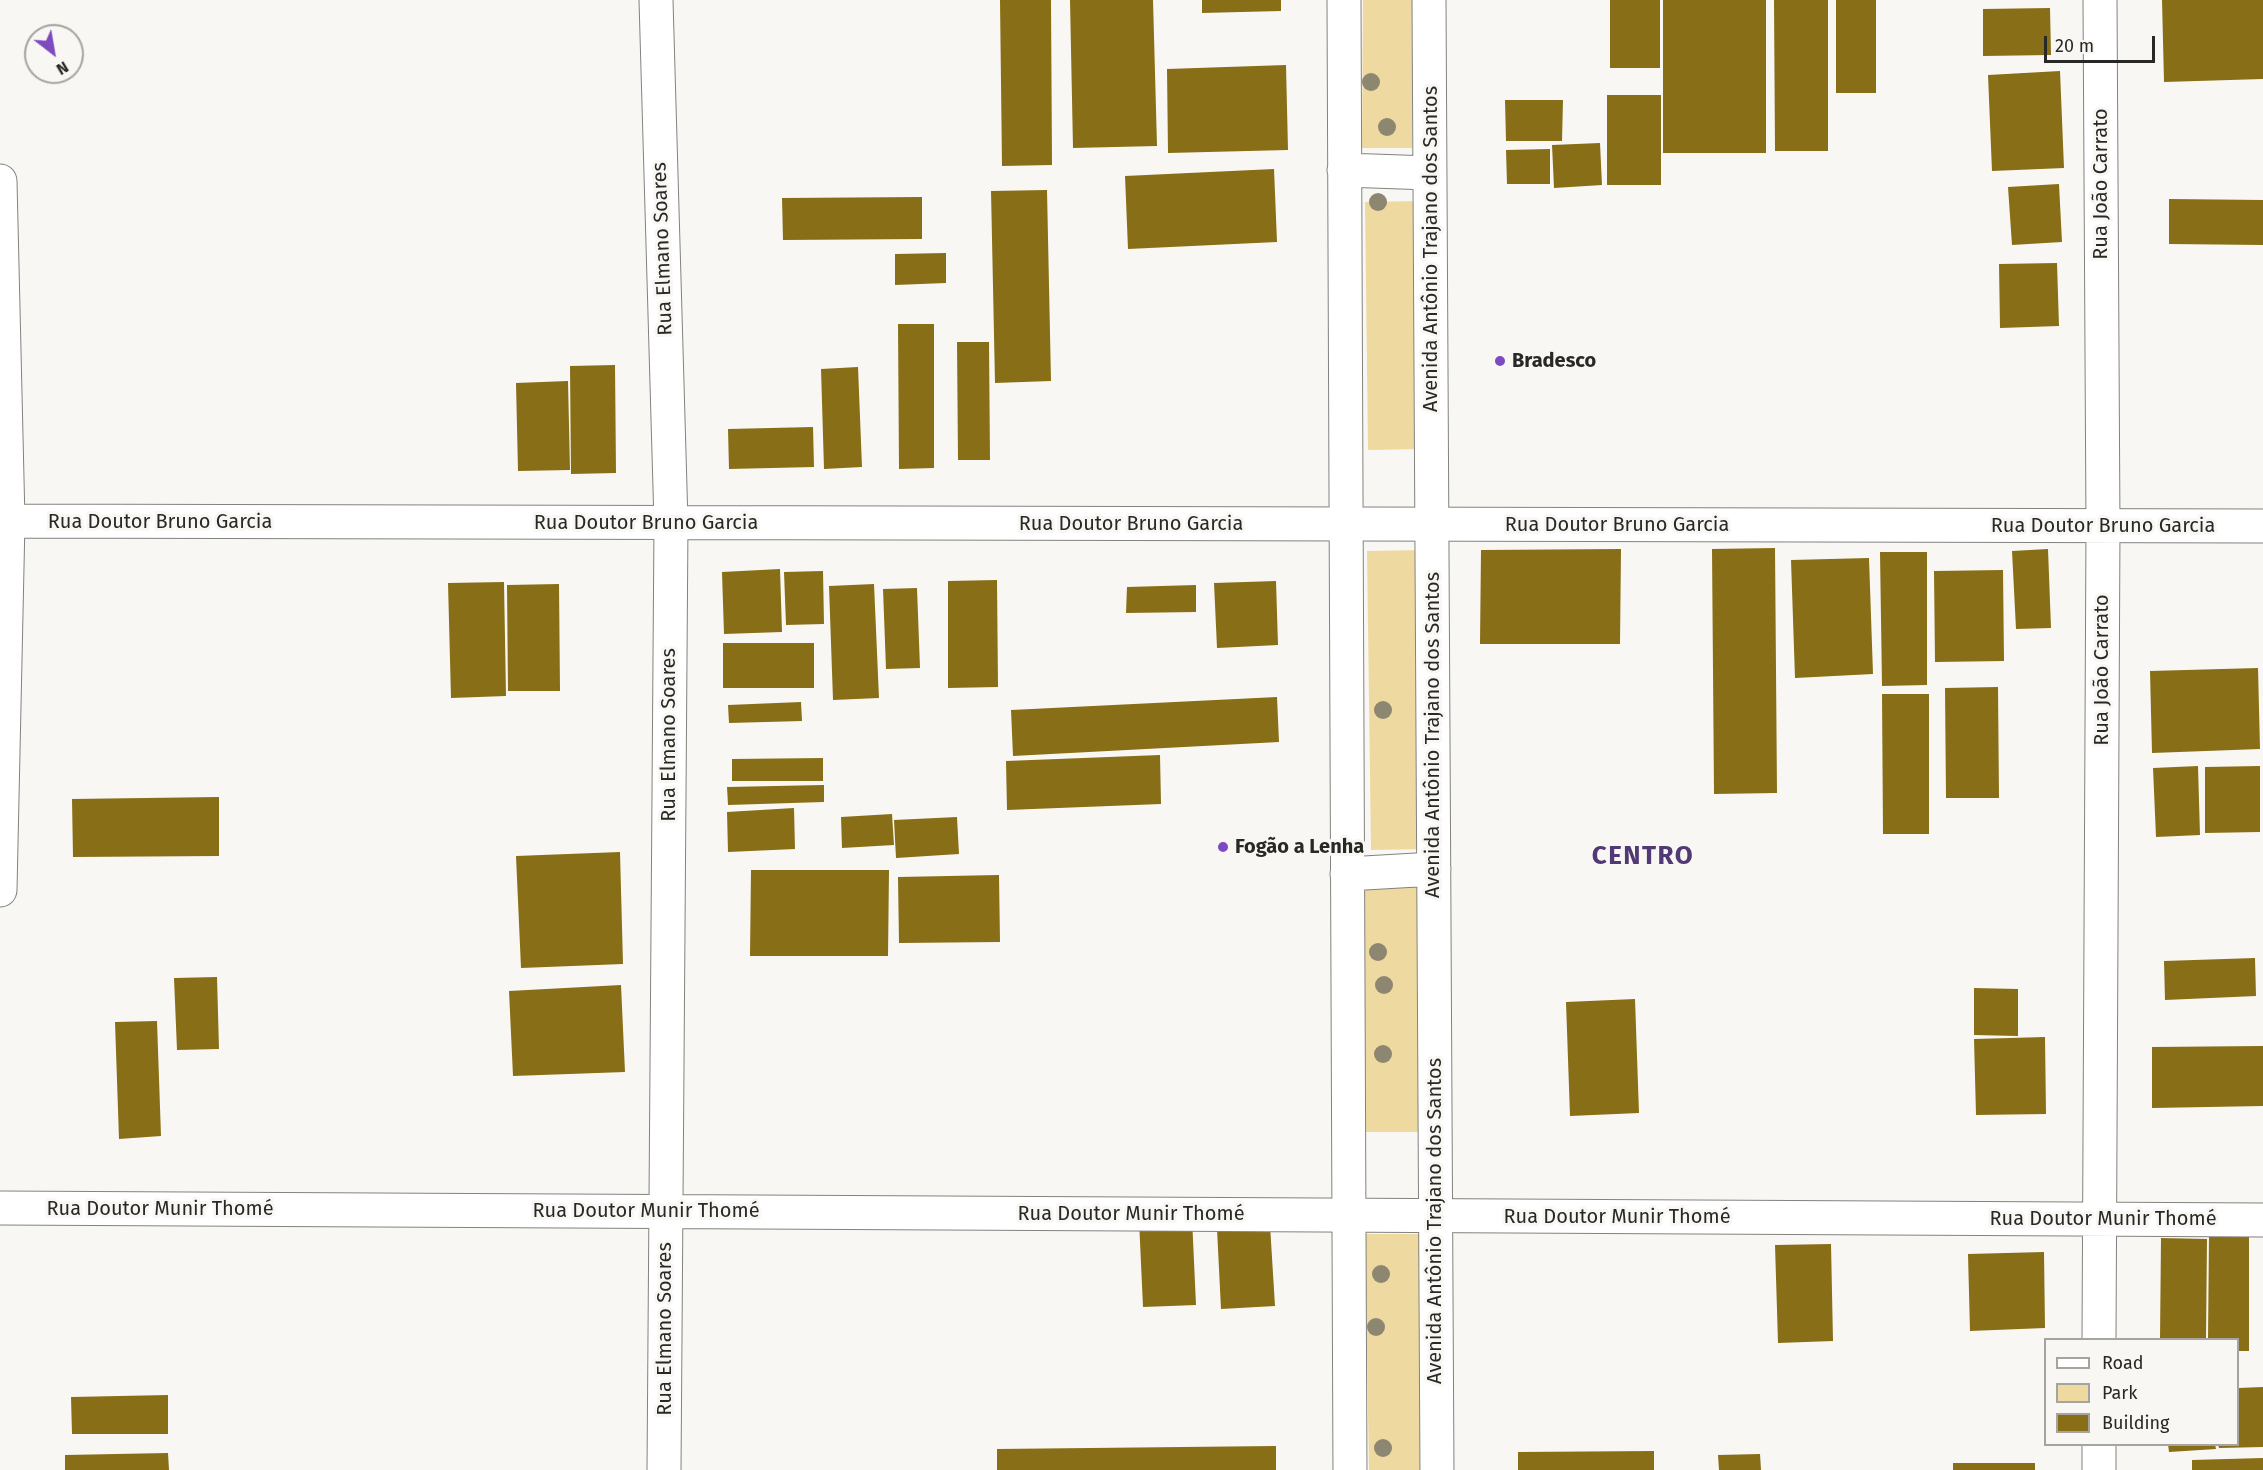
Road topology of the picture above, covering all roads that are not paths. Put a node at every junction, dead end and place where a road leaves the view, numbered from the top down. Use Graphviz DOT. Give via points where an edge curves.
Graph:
graph roads {
  1 [pos="656,0"];
  2 [pos="1344,0"];
  3 [pos="1429,0"];
  4 [pos="2100,0"];
  5 [pos="1344,170"];
  6 [pos="1430,173"];
  7 [pos="0,181"];
  8 [pos="4,521"];
  9 [pos="671,523"];
  10 [pos="1346,524"];
  11 [pos="1432,524"];
  12 [pos="2103,526"];
  13 [pos="2263,526"];
  14 [pos="1434,869"];
  15 [pos="1347,874"];
  16 [pos="0,890"];
  17 [pos="0,1208"];
  18 [pos="666,1212"];
  19 [pos="1349,1215"];
  20 [pos="1435,1215"];
  21 [pos="2098,1219"];
  22 [pos="2263,1220"];
  23 [pos="2099,1338"];
  24 [pos="2099,1446"];
  25 [pos="664,1470"];
  26 [pos="1350,1470"];
  27 [pos="1437,1470"];
  28 [pos="2099,1470"];
  1 -- 9 [label="street, Rua Elmano Soares"];
  2 -- 5 [label="street"];
  3 -- 6 [label="street, Avenida Antônio Trajano dos Santos"];
  4 -- 12 [label="street, Rua João Carrato"];
  5 -- 6 [label="street"];
  5 -- 10 [label="street"];
  6 -- 11 [label="street, Avenida Antônio Trajano dos Santos"];
  7 -- 8 [label="street"];
  8 -- 9 [label="street, Rua Doutor Bruno Garcia"];
  8 -- 16 [label="street"];
  9 -- 10 [label="street, Rua Doutor Bruno Garcia"];
  9 -- 18 [label="street, Rua Elmano Soares"];
  10 -- 11 [label="street, Rua Doutor Bruno Garcia"];
  10 -- 15 [label="street"];
  11 -- 12 [label="street, Rua Doutor Bruno Garcia"];
  11 -- 14 [label="street, Avenida Antônio Trajano dos Santos"];
  12 -- 13 [label="street, Rua Doutor Bruno Garcia"];
  12 -- 21 [label="street, Rua João Carrato"];
  14 -- 15 [label="street"];
  14 -- 20 [label="street, Avenida Antônio Trajano dos Santos"];
  15 -- 19 [label="street"];
  17 -- 18 [label="street, Rua Doutor Munir Thomé"];
  18 -- 19 [label="street, Rua Doutor Munir Thomé"];
  18 -- 25 [label="street, Rua Elmano Soares"];
  19 -- 20 [label="street, Rua Doutor Munir Thomé"];
  19 -- 26 [label="street"];
  20 -- 21 [label="street, Rua Doutor Munir Thomé"];
  20 -- 27 [label="street, Avenida Antônio Trajano dos Santos"];
  21 -- 22 [label="street, Rua Doutor Munir Thomé"];
  21 -- 23 [label="street, Rua João Carrato"];
  24 -- 28 [label="street"];
}
